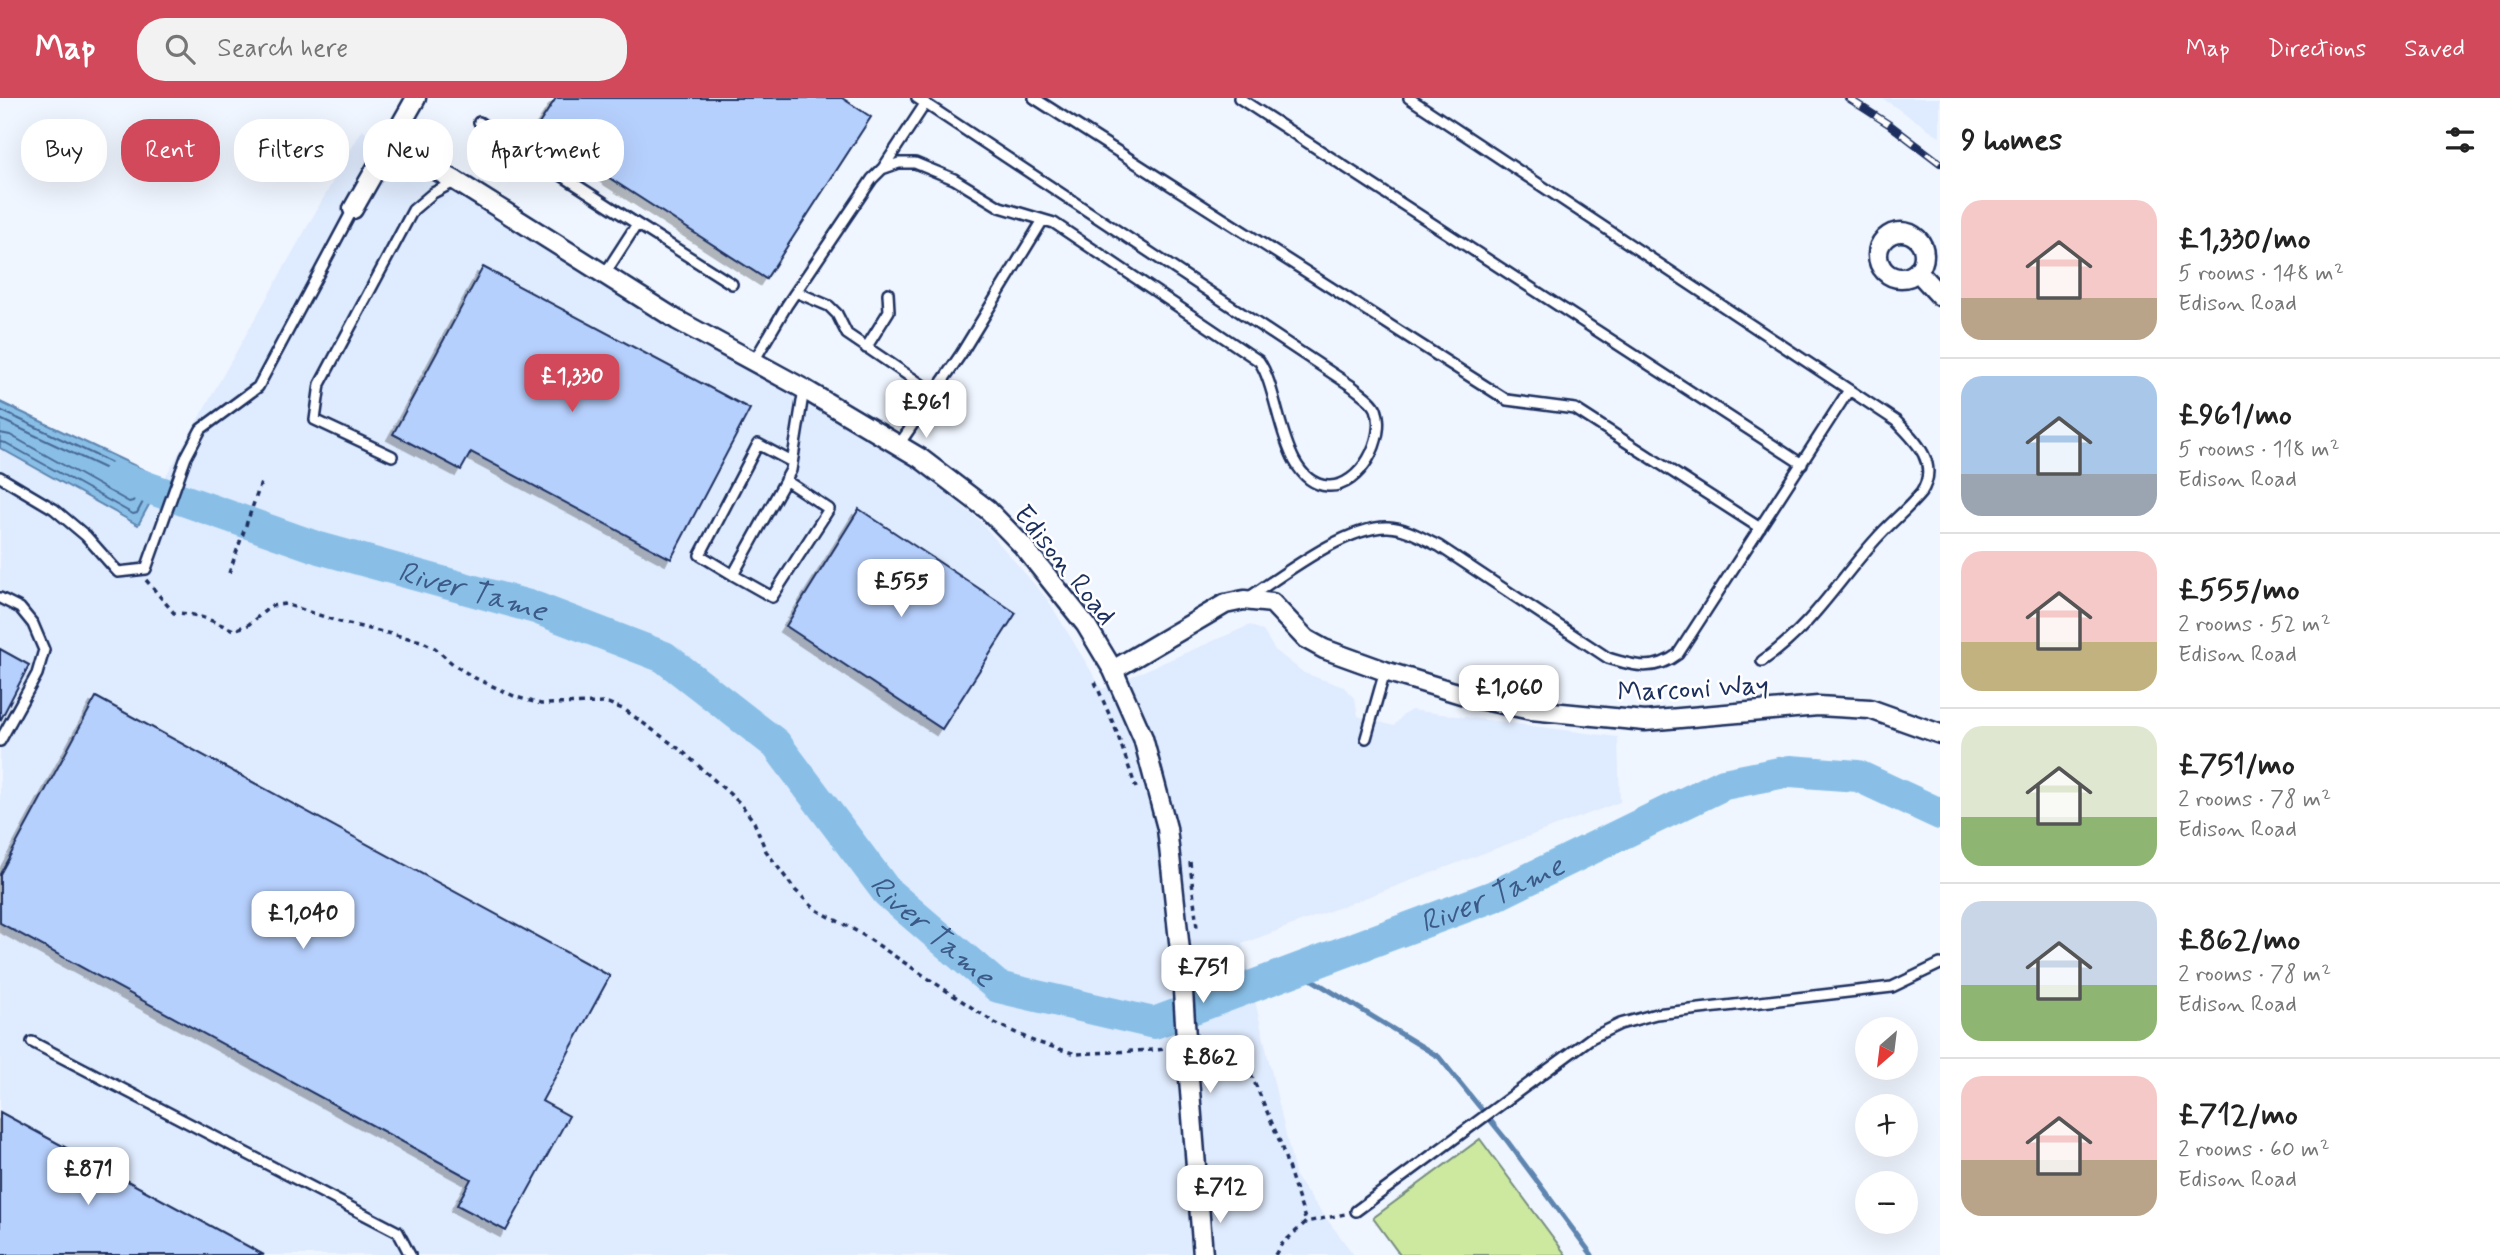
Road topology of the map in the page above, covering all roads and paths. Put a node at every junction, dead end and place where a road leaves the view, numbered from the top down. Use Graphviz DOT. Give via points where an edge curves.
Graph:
graph roads {
  1 [pos="416,98"];
  2 [pos="1034,98"];
  3 [pos="1239,98"];
  4 [pos="1409,98"];
  5 [pos="921,101"];
  6 [pos="404,119"];
  7 [pos="882,169"];
  8 [pos="453,179"];
  9 [pos="456,181"];
  10 [pos="369,182"];
  11 [pos="573,182"];
  12 [pos="354,209"];
  13 [pos="1043,220"];
  14 [pos="638,224"];
  15 [pos="1917,272"];
  16 [pos="604,275"];
  17 [pos="732,284"];
  18 [pos="796,292"];
  19 [pos="888,293"];
  20 [pos="1940,296"];
  21 [pos="866,348"];
  22 [pos="754,361"];
  23 [pos="804,389"];
  24 [pos="1849,390"];
  25 [pos="934,393"];
  26 [pos="898,446"];
  27 [pos="392,456"];
  28 [pos="792,462"];
  29 [pos="1802,464"];
  30 [pos="0,477"];
  31 [pos="262,480"];
  32 [pos="785,480"];
  33 [pos="1760,528"];
  34 [pos="137,570"];
  35 [pos="229,573"];
  36 [pos="733,575"];
  37 [pos="0,598"];
  38 [pos="1244,600"];
  39 [pos="1762,661"];
  40 [pos="1113,670"];
  41 [pos="1385,671"];
  42 [pos="1095,682"];
  43 [pos="1940,734"];
  44 [pos="1366,738"];
  45 [pos="0,741"];
  46 [pos="1137,790"];
  47 [pos="1940,964"];
  48 [pos="32,1042"];
  49 [pos="1185,1049"];
  50 [pos="1356,1212"];
  51 [pos="1306,1222"];
  52 [pos="410,1255"];
  53 [pos="1203,1255"];
  54 [pos="1275,1255"];
  1 -- 6 [label="street"];
  2 -- 33 [label="lane" via="1507,400 1575,409"];
  3 -- 29 [label="lane"];
  4 -- 24 [label="lane"];
  5 -- 7 [label="lane"];
  5 -- 13 [label="lane" via="1353,387 1376,408 1377,443 1368,460 1340,484 1327,486 1310,479 1290,456 1267,373 1259,361 1054,223"];
  7 -- 13 [label="lane" via="899,163 928,166 1000,207"];
  7 -- 18 [label="lane"];
  8 -- 9 [label="street, Edison Road"];
  9 -- 16 [label="street, Edison Road"];
  9 -- 27 [label="lane" via="412,210 320,384 315,420"];
  10 -- 12 [label="street"];
  11 -- 14 [label="lane"];
  12 -- 34 [label="lane" via="258,387 201,429 186,457 146,569"];
  13 -- 25 [label="lane"];
  14 -- 16 [label="lane"];
  14 -- 17 [label="lane"];
  15 -- 20 [label="street"];
  16 -- 22 [label="street, Edison Road"];
  18 -- 21 [label="lane" via="830,306 847,334"];
  18 -- 22 [label="lane"];
  19 -- 21 [label="lane" via="889,312"];
  21 -- 25 [label="lane"];
  22 -- 23 [label="street, Edison Road"];
  23 -- 26 [label="street, Edison Road"];
  23 -- 28 [label="lane"];
  24 -- 29 [label="lane"];
  24 -- 39 [label="lane" via="1896,421 1917,443 1927,461 1926,485 1819,610"];
  25 -- 26 [label="lane"];
  26 -- 40 [label="street, Edison Road" via="988,510 1023,546 1086,625"];
  28 -- 32 [label="lane"];
  28 -- 36 [label="lane" via="758,444 700,555"];
  29 -- 33 [label="lane"];
  30 -- 34 [label="lane" via="54,509 118,572"];
  31 -- 35 [label="path"];
  32 -- 36 [label="lane"];
  32 -- 36 [label="lane" via="829,509 772,597"];
  33 -- 38 [label="lane" via="1678,654 1653,667 1608,658 1439,546 1410,531 1386,527 1348,535"];
  34 -- 49 [label="path" via="174,613 192,613 234,630 271,606 285,604 421,641 454,666 516,697 541,704 608,703 625,710 682,751 741,804 766,852 815,909 860,933 995,1023 1076,1054"];
  37 -- 45 [label="lane" via="20,608 44,650 37,674"];
  38 -- 40 [label="street" via="1226,604"];
  38 -- 41 [label="street, Marconi Way" via="1272,603 1306,639"];
  40 -- 49 [label="street, Edison Road, bridge" via="1143,738 1167,828"];
  41 -- 43 [label="street, Marconi Way" via="1474,698 1590,717 1645,721 1818,706 1870,709"];
  41 -- 44 [label="lane"];
  42 -- 46 [label="path"];
  47 -- 50 [label="lane" via="1892,987 1656,1014 1620,1024 1591,1038"];
  48 -- 52 [label="lane" via="398,1232"];
  49 -- 51 [label="path" via="1221,1047 1248,1067 1280,1142"];
  49 -- 53 [label="street, Edison Road"];
  50 -- 51 [label="path"];
  51 -- 54 [label="path"];
}
